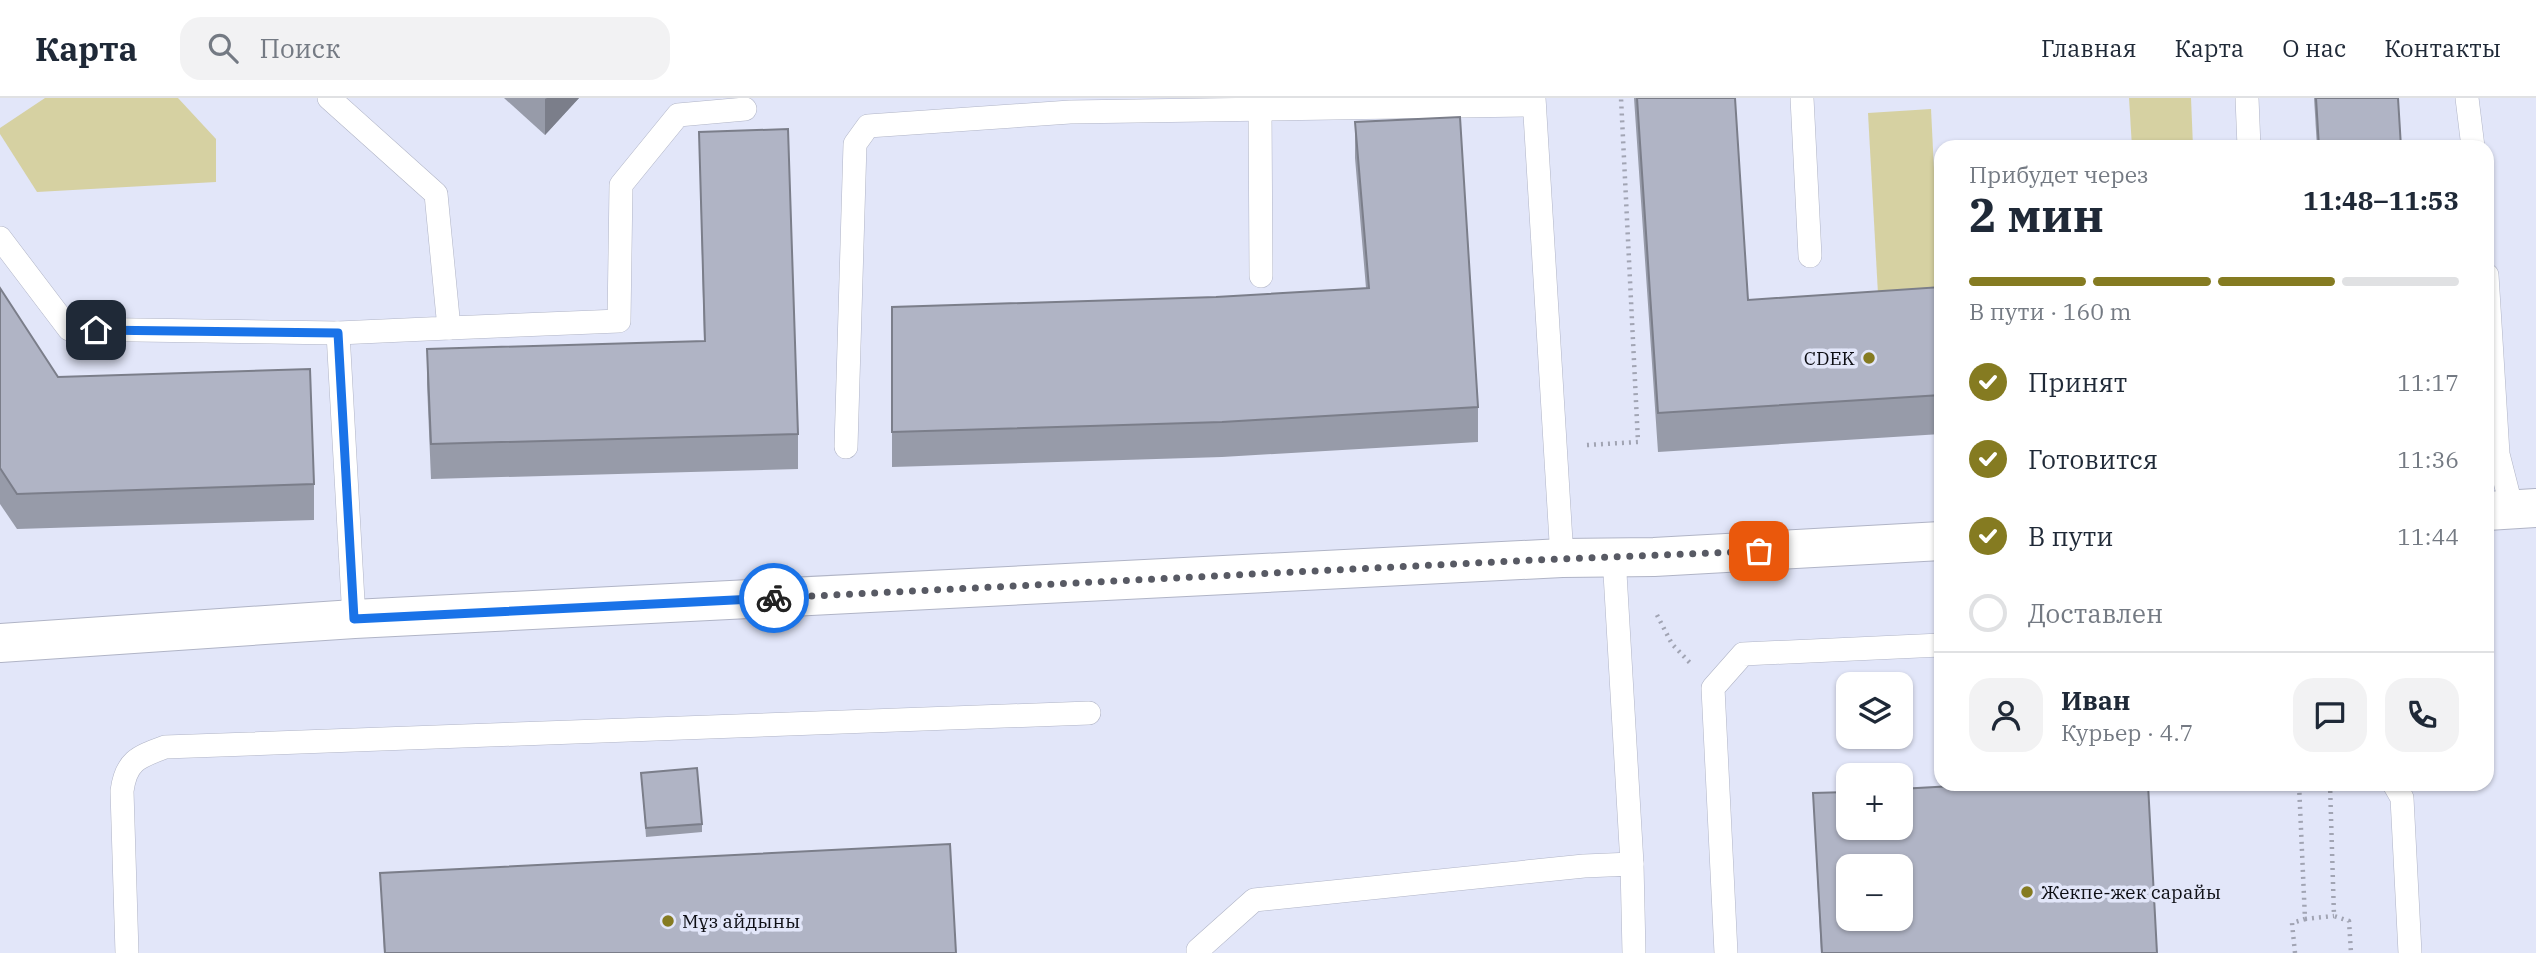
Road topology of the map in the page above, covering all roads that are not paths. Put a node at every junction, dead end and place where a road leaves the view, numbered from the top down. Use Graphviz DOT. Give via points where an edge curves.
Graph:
graph roads {
  1 [pos="329,98"];
  2 [pos="1802,98"];
  3 [pos="2247,98"];
  4 [pos="2467,98"];
  5 [pos="1534,101"];
  6 [pos="1063,105"];
  7 [pos="744,109"];
  8 [pos="1260,109"];
  9 [pos="2249,140"];
  10 [pos="2472,140"];
  11 [pos="0,238"];
  12 [pos="1810,256"];
  13 [pos="1261,276"];
  14 [pos="449,328"];
  15 [pos="338,333"];
  16 [pos="2494,389"];
  17 [pos="846,447"];
  18 [pos="2512,509"];
  19 [pos="1934,541"];
  20 [pos="1614,556"];
  21 [pos="1562,558"];
  22 [pos="354,619"];
  23 [pos="0,643"];
  24 [pos="1934,645"];
  25 [pos="1089,713"];
  26 [pos="2398,791"];
  27 [pos="1632,864"];
  28 [pos="127,953"];
  29 [pos="1198,953"];
  30 [pos="1634,953"];
  31 [pos="1726,953"];
  32 [pos="2410,953"];
  1 -- 14 [label="lane" via="436,194"];
  2 -- 12 [label="lane"];
  3 -- 9 [label="lane"];
  4 -- 10 [label="lane"];
  5 -- 8 [label="lane"];
  5 -- 21 [label="lane"];
  6 -- 8 [label="lane"];
  6 -- 17 [label="lane" via="868,126 855,144"];
  7 -- 14 [label="lane" via="678,115 621,185 619,321"];
  8 -- 13 [label="lane"];
  11 -- 15 [label="lane" via="69,330"];
  14 -- 15 [label="lane"];
  15 -- 22 [label="lane"];
  16 -- 18 [label="lane" via="2498,454"];
  19 -- 20 [label="street"];
  20 -- 21 [label="street"];
  20 -- 27 [label="lane"];
  21 -- 22 [label="street"];
  22 -- 23 [label="street"];
  24 -- 31 [label="lane" via="1743,653 1713,688"];
  25 -- 28 [label="lane" via="165,747 138,757 124,774"];
  26 -- 32 [label="lane"];
  27 -- 29 [label="lane" via="1254,901"];
  27 -- 30 [label="lane"];
}
